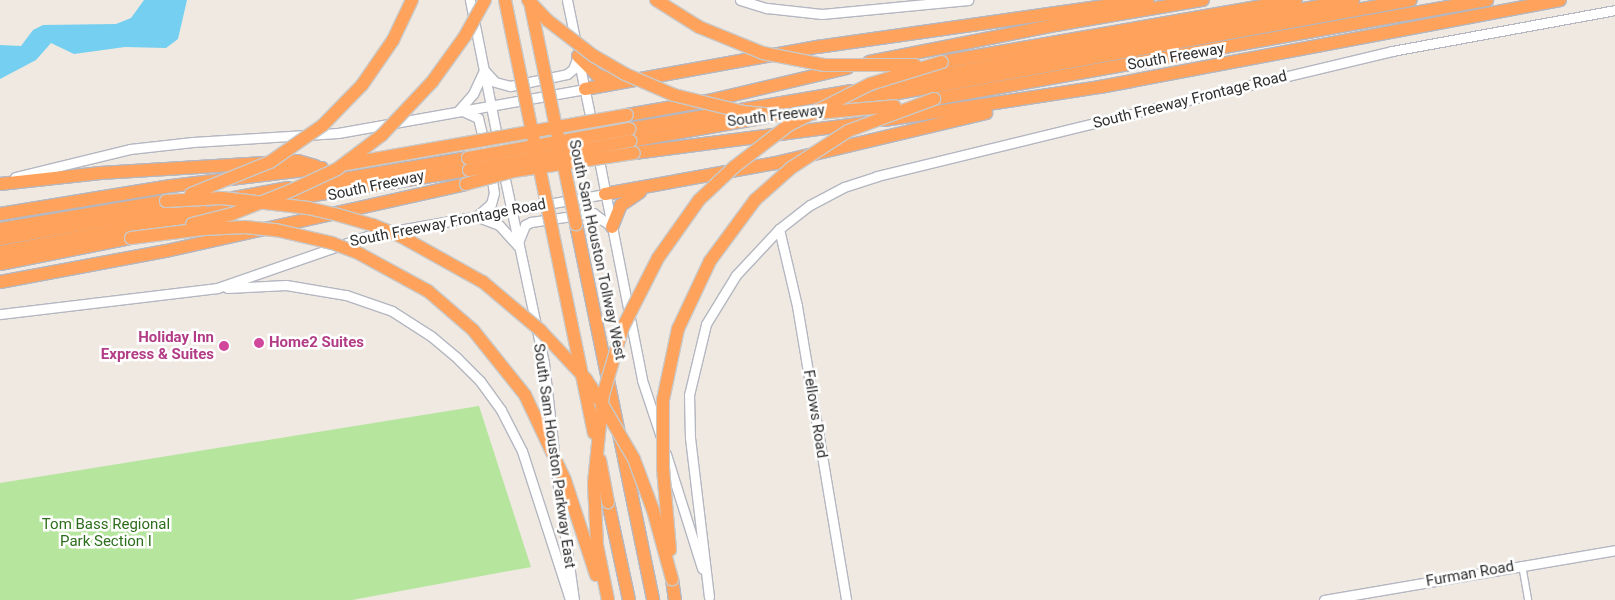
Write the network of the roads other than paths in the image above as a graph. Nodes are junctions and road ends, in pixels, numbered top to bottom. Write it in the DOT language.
graph roads {
  1 [pos="412,0"];
  2 [pos="470,0"];
  3 [pos="485,0"];
  4 [pos="505,0"];
  5 [pos="529,0"];
  6 [pos="540,0"];
  7 [pos="567,0"];
  8 [pos="656,0"];
  9 [pos="743,0"];
  10 [pos="968,0"];
  11 [pos="1148,0"];
  12 [pos="1174,0"];
  13 [pos="1296,0"];
  14 [pos="1353,0"];
  15 [pos="1411,0"];
  16 [pos="1454,0"];
  17 [pos="1487,0"];
  18 [pos="1560,0"];
  19 [pos="1198,1"];
  20 [pos="1615,10"];
  21 [pos="1339,24"];
  22 [pos="578,56"];
  23 [pos="942,62"];
  24 [pos="484,70"];
  25 [pos="619,82"];
  26 [pos="1100,87"];
  27 [pos="585,89"];
  28 [pos="934,98"];
  29 [pos="491,106"];
  30 [pos="459,110"];
  31 [pos="631,141"];
  32 [pos="468,164"];
  33 [pos="322,168"];
  34 [pos="0,183"];
  35 [pos="650,186"];
  36 [pos="605,194"];
  37 [pos="166,201"];
  38 [pos="511,210"];
  39 [pos="0,214"];
  40 [pos="476,216"];
  41 [pos="576,224"];
  42 [pos="612,227"];
  43 [pos="778,228"];
  44 [pos="0,229"];
  45 [pos="131,238"];
  46 [pos="0,239"];
  47 [pos="517,245"];
  48 [pos="0,252"];
  49 [pos="0,264"];
  50 [pos="46,274"];
  51 [pos="0,282"];
  52 [pos="217,288"];
  53 [pos="0,289"];
  54 [pos="0,314"];
  55 [pos="608,502"];
  56 [pos="634,507"];
  57 [pos="1615,550"];
  58 [pos="1522,565"];
  59 [pos="672,579"];
  60 [pos="709,599"];
  61 [pos="570,600"];
  62 [pos="574,600"];
  63 [pos="606,600"];
  64 [pos="623,600"];
  65 [pos="629,600"];
  66 [pos="653,600"];
  67 [pos="660,600"];
  68 [pos="675,600"];
  69 [pos="846,600"];
  70 [pos="1324,600"];
  71 [pos="1528,600"];
  1 -- 37 [label="highway, bridge"];
  2 -- 24 [label="main road, South Sam Houston Parkway East"];
  3 -- 45 [label="highway, bridge"];
  4 -- 55 [label="highway, bridge"];
  5 -- 28 [label="highway, bridge"];
  5 -- 41 [label="highway, South Sam Houston Tollway West, bridge"];
  6 -- 41 [label="highway, bridge"];
  7 -- 22 [label="main road"];
  8 -- 23 [label="highway, bridge"];
  9 -- 10 [label="main road"];
  11 -- 25 [label="highway"];
  12 -- 19 [label="highway"];
  13 -- 23 [label="highway"];
  14 -- 31 [label="highway"];
  15 -- 31 [label="highway"];
  16 -- 21 [label="highway"];
  17 -- 21 [label="highway"];
  18 -- 26 [label="highway, South Freeway"];
  19 -- 33 [label="highway, South Freeway, bridge"];
  20 -- 43 [label="main road, South Freeway Frontage Road"];
  21 -- 28 [label="highway"];
  22 -- 24 [label="main road"];
  22 -- 25 [label="highway"];
  22 -- 27 [label="main road"];
  23 -- 63 [label="highway, bridge"];
  24 -- 29 [label="main road, South Sam Houston Parkway East"];
  24 -- 30 [label="main road"];
  25 -- 27 [label="highway"];
  26 -- 31 [label="highway, South Freeway"];
  26 -- 35 [label="highway"];
  27 -- 29 [label="main road"];
  27 -- 36 [label="main road"];
  28 -- 59 [label="highway, bridge"];
  29 -- 30 [label="main road"];
  29 -- 38 [label="main road, South Sam Houston Parkway East"];
  30 -- 34 [label="main road"];
  30 -- 40 [label="main road"];
  31 -- 32 [label="highway, bridge"];
  31 -- 50 [label="highway, South Freeway, bridge"];
  32 -- 46 [label="highway"];
  32 -- 48 [label="highway"];
  33 -- 34 [label="highway"];
  33 -- 39 [label="highway, South Freeway"];
  35 -- 36 [label="highway"];
  35 -- 42 [label="highway"];
  36 -- 38 [label="main road, South Freeway Frontage Road"];
  36 -- 42 [label="main road"];
  37 -- 44 [label="highway"];
  37 -- 59 [label="highway, bridge"];
  38 -- 40 [label="main road, South Freeway Frontage Road"];
  38 -- 47 [label="main road, South Sam Houston Parkway East"];
  40 -- 47 [label="main road"];
  40 -- 52 [label="main road, South Freeway Frontage Road"];
  41 -- 56 [label="highway, South Sam Houston Tollway West, bridge"];
  42 -- 47 [label="main road"];
  42 -- 60 [label="main road"];
  43 -- 60 [label="main road, South Freeway Frontage Road"];
  43 -- 69 [label="main road, Fellows Road"];
  45 -- 49 [label="highway"];
  45 -- 63 [label="highway, bridge"];
  47 -- 62 [label="main road, South Sam Houston Parkway East"];
  50 -- 51 [label="highway, South Freeway"];
  50 -- 53 [label="highway"];
  52 -- 54 [label="main road, South Freeway Frontage Road"];
  52 -- 61 [label="main road"];
  55 -- 64 [label="highway"];
  55 -- 65 [label="highway"];
  56 -- 66 [label="highway"];
  56 -- 67 [label="highway"];
  57 -- 58 [label="main road, Furman Road"];
  58 -- 70 [label="main road, Furman Road"];
  58 -- 71 [label="street"];
  59 -- 68 [label="highway"];
}
